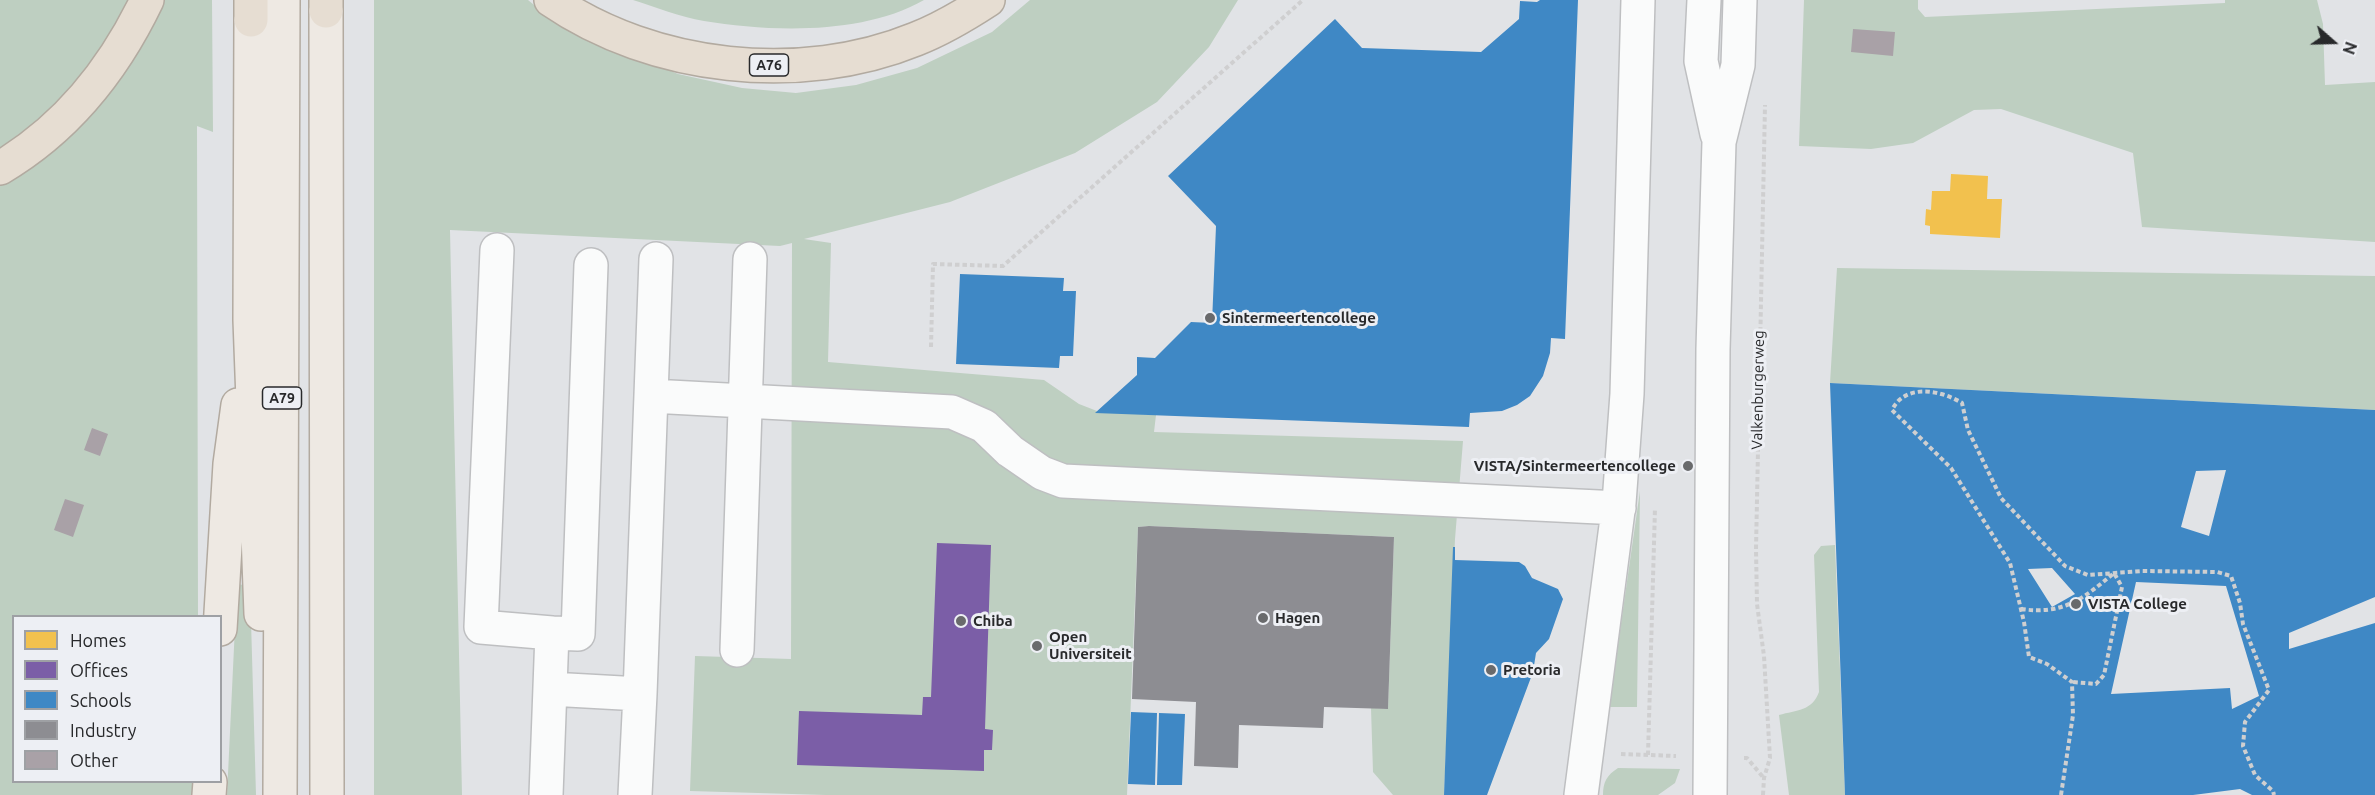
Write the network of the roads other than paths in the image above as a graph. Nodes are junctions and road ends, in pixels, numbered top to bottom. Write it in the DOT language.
graph roads {
  1 [pos="147,0"];
  2 [pos="283,0"];
  3 [pos="550,0"];
  4 [pos="988,0"];
  5 [pos="1638,0"];
  6 [pos="1704,0"];
  7 [pos="1740,0"];
  8 [pos="326,6"];
  9 [pos="251,10"];
  10 [pos="1719,142"];
  11 [pos="0,168"];
  12 [pos="497,250"];
  13 [pos="657,259"];
  14 [pos="750,260"];
  15 [pos="591,265"];
  16 [pos="250,320"];
  17 [pos="651,396"];
  18 [pos="744,400"];
  19 [pos="1619,507"];
  20 [pos="221,615"];
  21 [pos="552,633"];
  22 [pos="738,650"];
  23 [pos="550,689"];
  24 [pos="640,694"];
  25 [pos="279,795"];
  26 [pos="327,795"];
  27 [pos="546,795"];
  28 [pos="635,795"];
  29 [pos="1581,795"];
  30 [pos="1710,795"];
  1 -- 11 [label="highway"];
  2 -- 25 [label="main road, A79"];
  3 -- 4 [label="highway, A76"];
  5 -- 19 [label="street"];
  6 -- 10 [label="street"];
  7 -- 10 [label="street"];
  8 -- 26 [label="main road"];
  9 -- 16 [label="main road, A79"];
  10 -- 30 [label="street"];
  12 -- 21 [label="street"];
  13 -- 17 [label="street"];
  14 -- 18 [label="street"];
  15 -- 21 [label="street"];
  16 -- 20 [label="main road, A79"];
  16 -- 25 [label="main road, A79"];
  17 -- 18 [label="street"];
  17 -- 24 [label="street"];
  18 -- 19 [label="street"];
  18 -- 22 [label="street"];
  19 -- 29 [label="street"];
  21 -- 23 [label="street"];
  23 -- 24 [label="street"];
  23 -- 27 [label="street"];
  24 -- 28 [label="street"];
}
